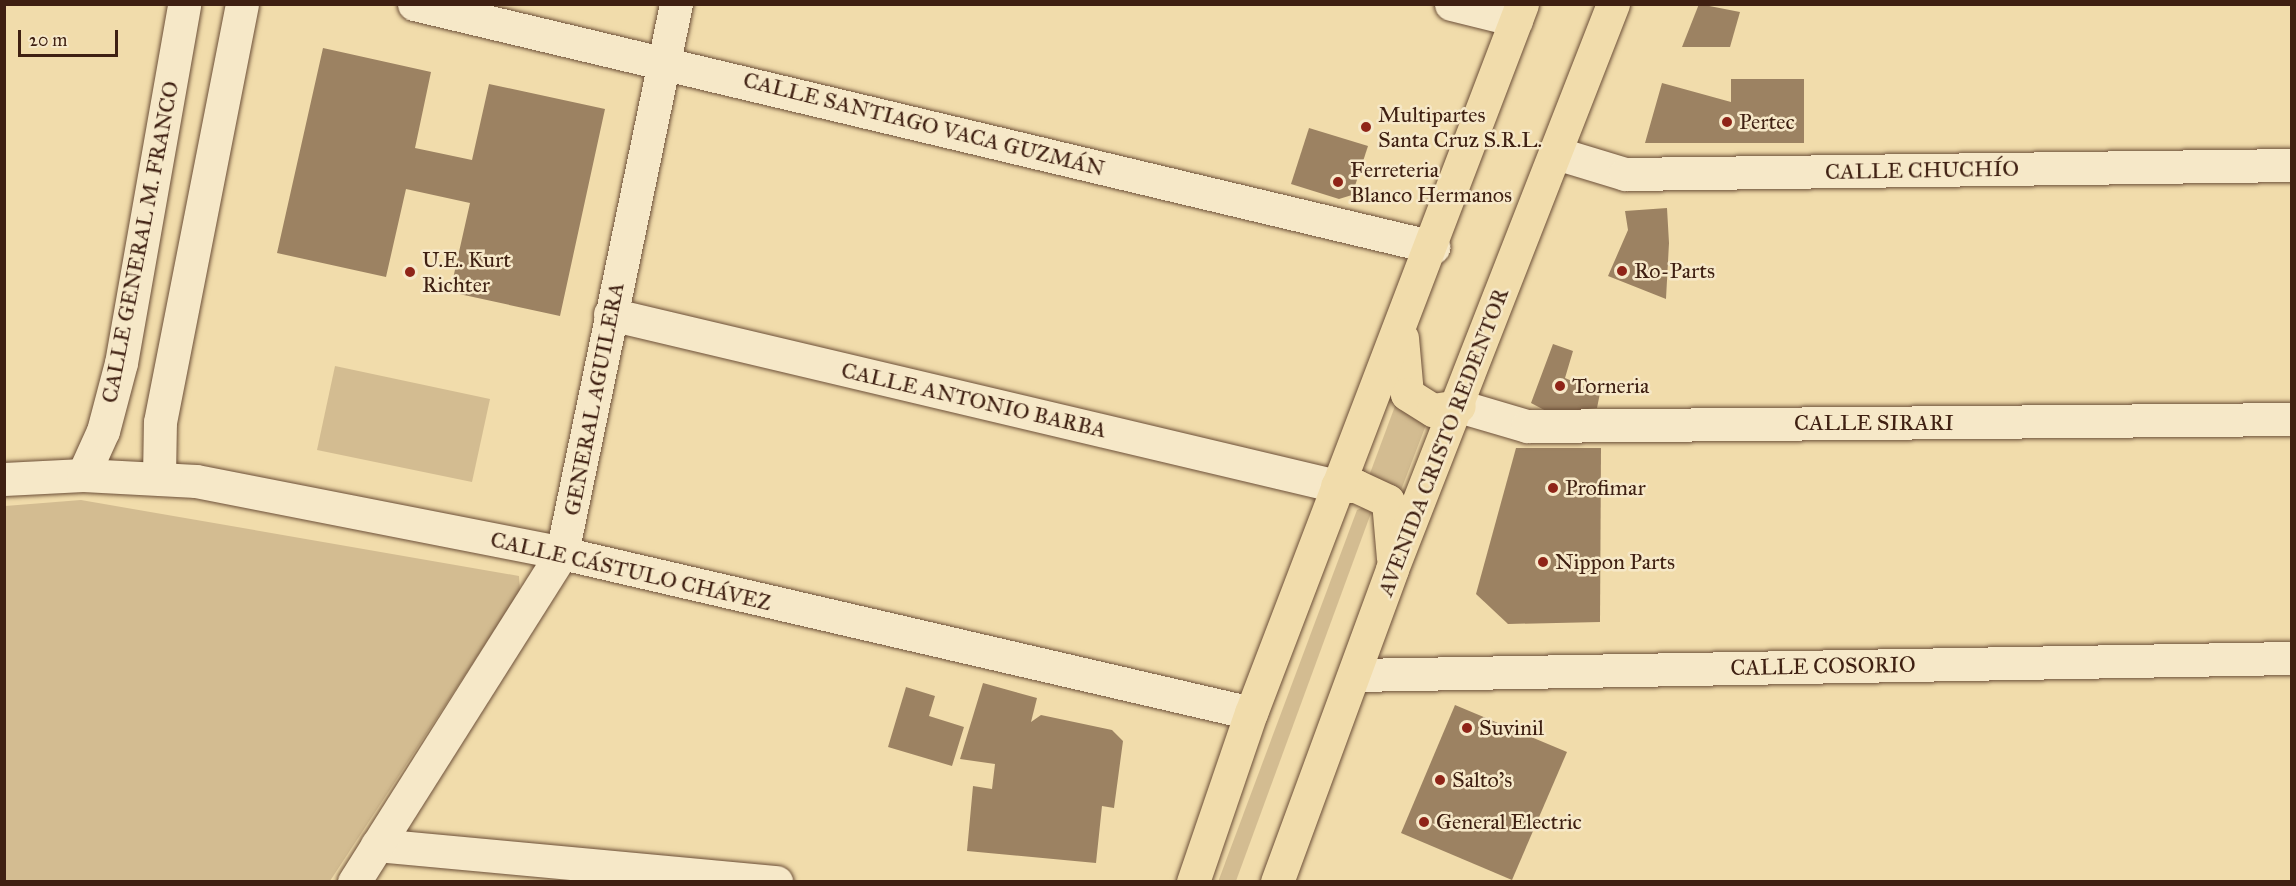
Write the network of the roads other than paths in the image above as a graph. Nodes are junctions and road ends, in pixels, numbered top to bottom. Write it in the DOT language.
graph roads {
  1 [pos="184,4"];
  2 [pos="242,4"];
  3 [pos="414,4"];
  4 [pos="676,4"];
  5 [pos="1451,4"];
  6 [pos="1613,4"];
  7 [pos="1519,12"];
  8 [pos="665,61"];
  9 [pos="1556,153"];
  10 [pos="2292,165"];
  11 [pos="1433,247"];
  12 [pos="1410,301"];
  13 [pos="610,314"];
  14 [pos="1459,406"];
  15 [pos="2292,419"];
  16 [pos="83,475"];
  17 [pos="159,477"];
  18 [pos="4,480"];
  19 [pos="1337,486"];
  20 [pos="562,554"];
  21 [pos="1392,569"];
  22 [pos="2292,658"];
  23 [pos="1355,675"];
  24 [pos="1251,713"];
  25 [pos="377,845"];
  26 [pos="354,882"];
  27 [pos="776,882"];
  28 [pos="1193,882"];
  29 [pos="1277,882"];
  1 -- 16 [label="street, CALLE GENERAL M. FRANCO"];
  2 -- 17 [label="street"];
  3 -- 8 [label="street, CALLE SANTIAGO VACA GUZMÁN"];
  4 -- 8 [label="street, GENERAL AGUILERA"];
  5 -- 7 [label="street"];
  6 -- 9 [label="main road, AVENIDA CRISTO REDENTOR"];
  7 -- 11 [label="main road"];
  8 -- 11 [label="street, CALLE SANTIAGO VACA GUZMÁN"];
  8 -- 13 [label="street, GENERAL AGUILERA"];
  9 -- 10 [label="street, CALLE CHUCHÍO"];
  9 -- 14 [label="main road, AVENIDA CRISTO REDENTOR"];
  11 -- 12 [label="main road"];
  12 -- 14 [label="main road"];
  12 -- 19 [label="main road"];
  13 -- 19 [label="street, CALLE ANTONIO BARBA"];
  13 -- 20 [label="street, GENERAL AGUILERA"];
  14 -- 15 [label="street, CALLE SIRARI"];
  14 -- 21 [label="main road, AVENIDA CRISTO REDENTOR"];
  16 -- 17 [label="street, CALLE CÁSTULO CHÁVEZ"];
  16 -- 18 [label="street, CALLE CÁSTULO CHÁVEZ"];
  17 -- 20 [label="street, CALLE CÁSTULO CHÁVEZ"];
  19 -- 21 [label="main road"];
  19 -- 24 [label="main road"];
  20 -- 24 [label="street, CALLE CÁSTULO CHÁVEZ"];
  20 -- 25 [label="street, GENERAL AGUILERA"];
  21 -- 23 [label="main road, AVENIDA CRISTO REDENTOR"];
  22 -- 23 [label="street, CALLE COSORIO"];
  23 -- 29 [label="main road, AVENIDA CRISTO REDENTOR"];
  24 -- 28 [label="main road"];
  25 -- 26 [label="street, GENERAL AGUILERA"];
  25 -- 27 [label="street"];
}
